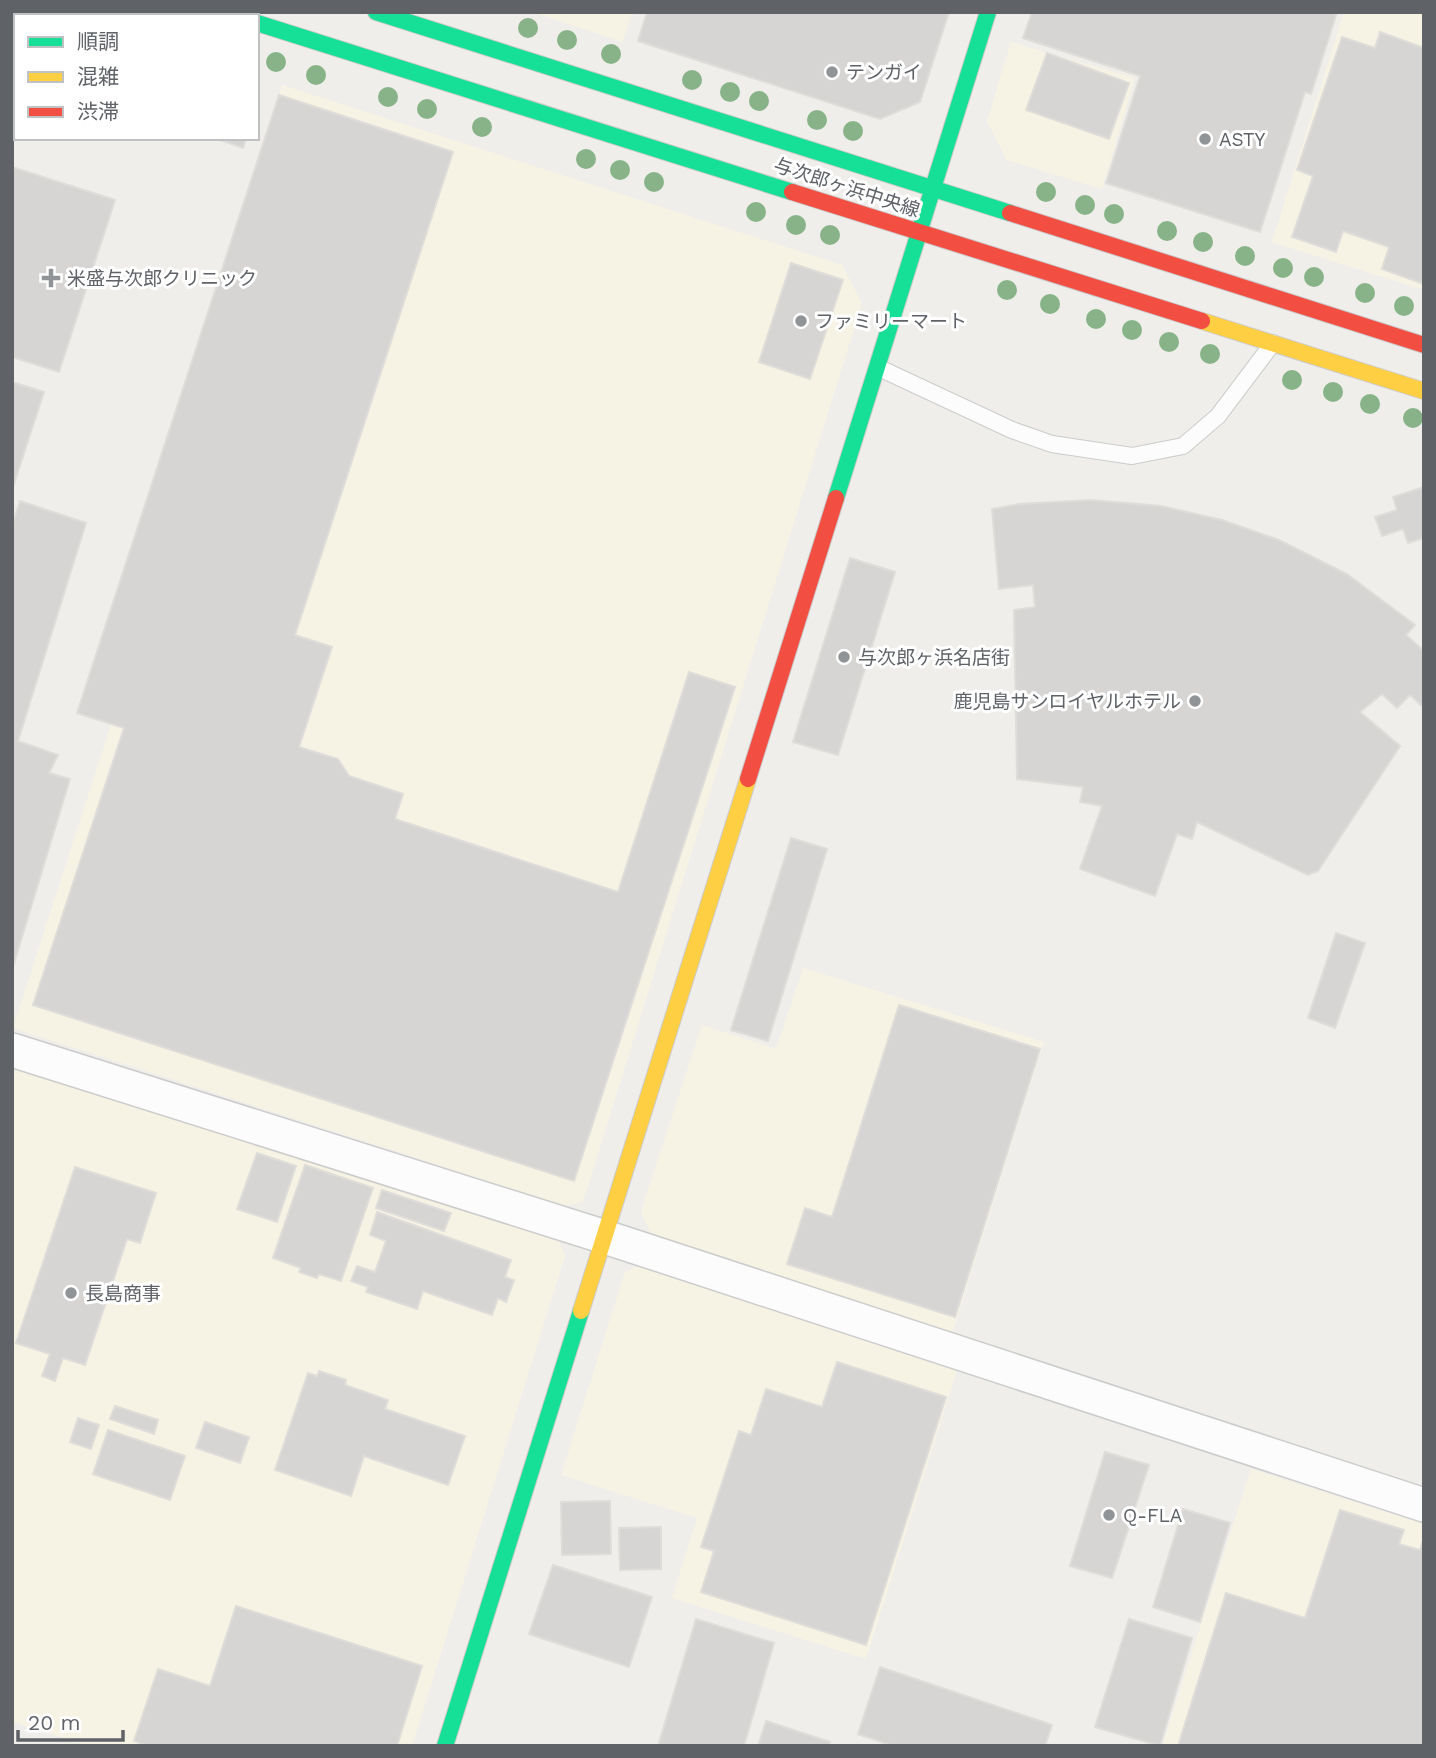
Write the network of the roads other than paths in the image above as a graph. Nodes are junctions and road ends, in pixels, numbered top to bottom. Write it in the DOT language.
graph roads {
  1 [pos="376,12"];
  2 [pos="988,12"];
  3 [pos="259,24"];
  4 [pos="932,190"];
  5 [pos="919,232"];
  6 [pos="1274,338"];
  7 [pos="1424,345"];
  8 [pos="877,367"];
  9 [pos="1424,391"];
  10 [pos="12,1050"];
  11 [pos="605,1237"];
  12 [pos="1424,1505"];
  13 [pos="445,1746"];
  1 -- 4 [label="street, 与次郎ヶ浜中央線"];
  2 -- 4 [label="street"];
  3 -- 5 [label="street, 与次郎ヶ浜中央線"];
  4 -- 5 [label="street"];
  4 -- 7 [label="street, 与次郎ヶ浜中央線"];
  5 -- 6 [label="street, 与次郎ヶ浜中央線"];
  5 -- 8 [label="street"];
  6 -- 8 [label="lane"];
  6 -- 9 [label="street, 与次郎ヶ浜中央線"];
  8 -- 11 [label="street"];
  10 -- 11 [label="street"];
  11 -- 12 [label="street"];
  11 -- 13 [label="street"];
}
